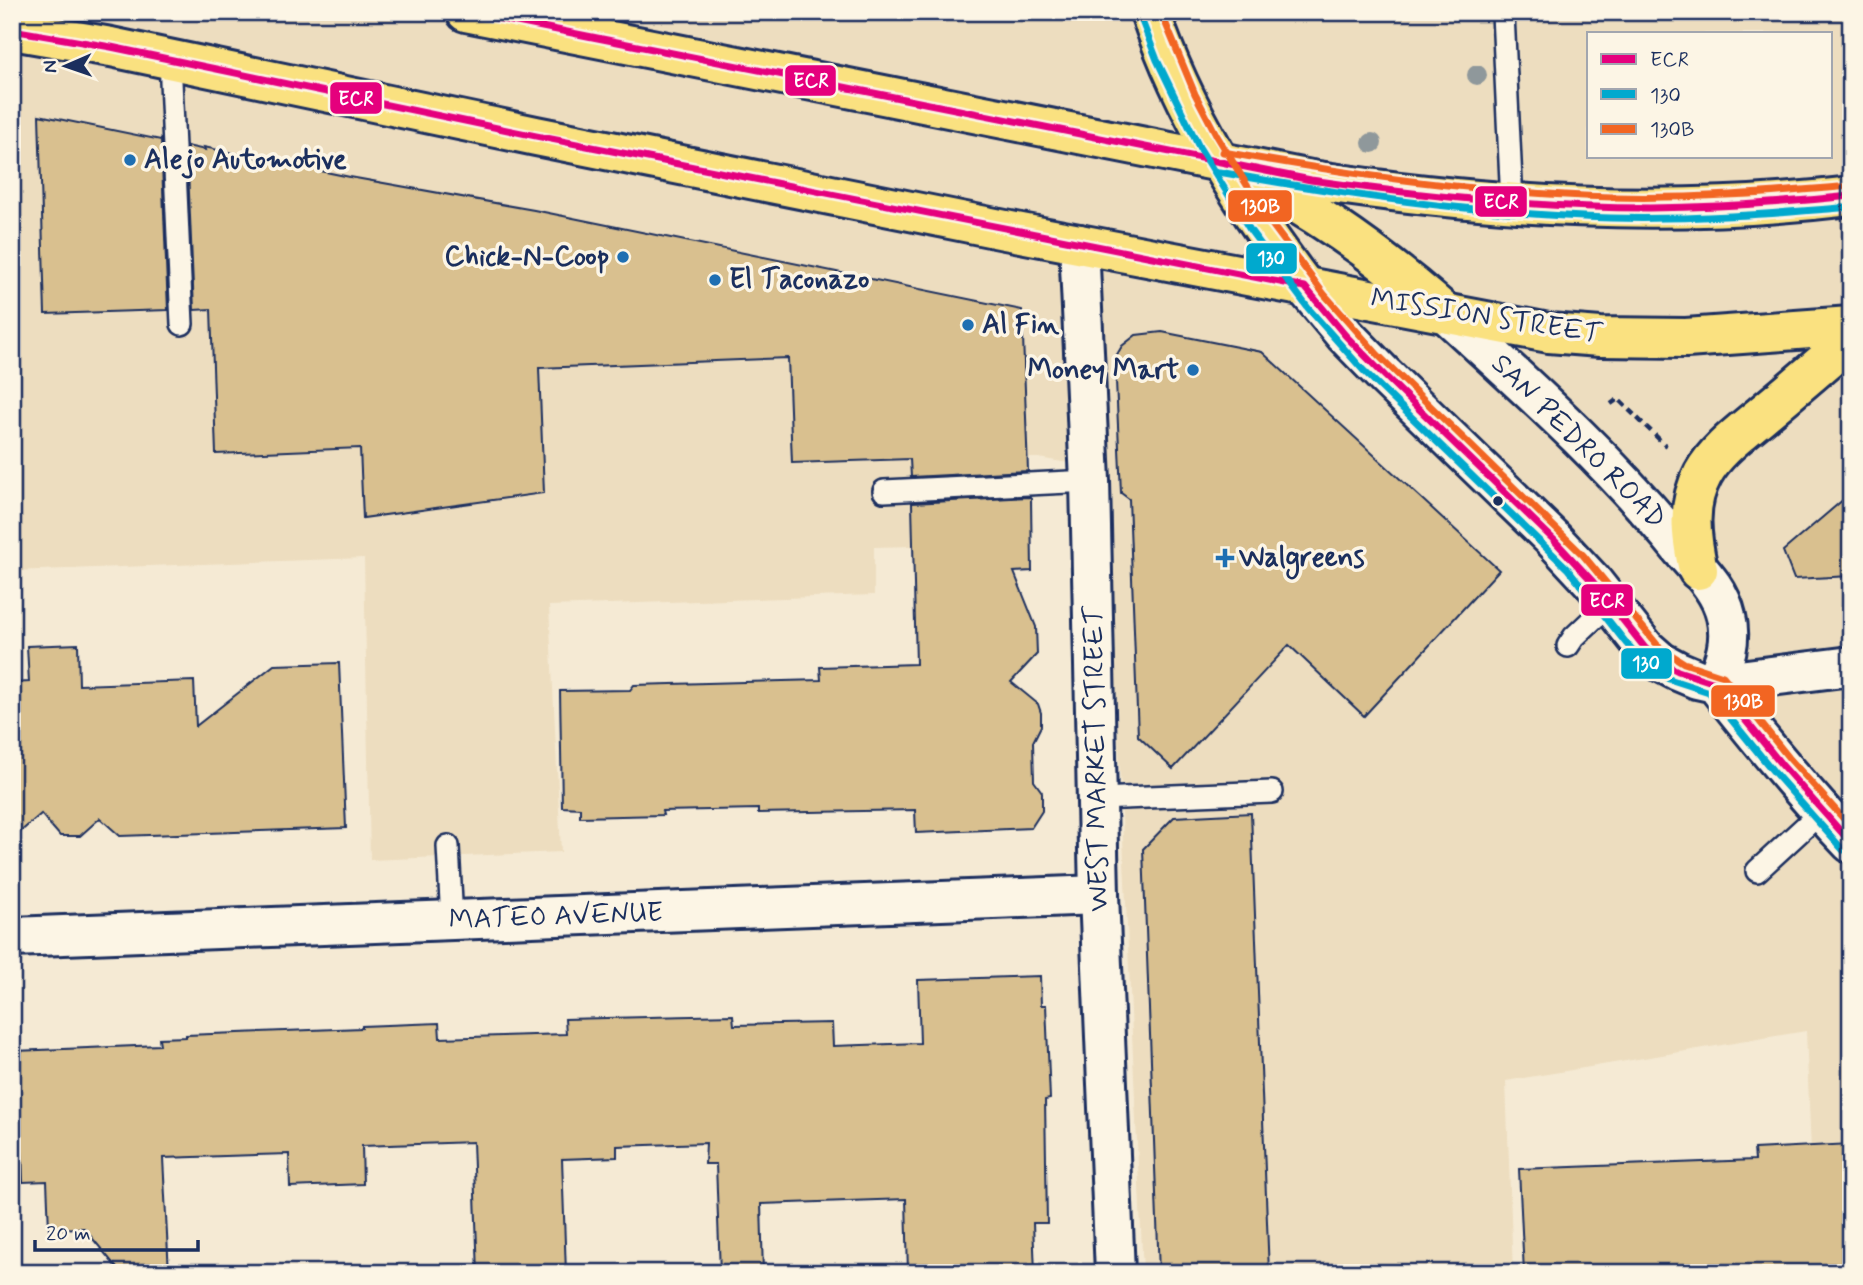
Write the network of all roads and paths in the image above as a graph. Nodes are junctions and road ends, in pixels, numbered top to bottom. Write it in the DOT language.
graph roads {
  1 [pos="466,12"];
  2 [pos="1150,12"];
  3 [pos="1503,14"];
  4 [pos="12,30"];
  5 [pos="170,59"];
  6 [pos="1221,162"];
  7 [pos="1851,196"];
  8 [pos="1512,203"];
  9 [pos="1079,244"];
  10 [pos="1305,287"];
  11 [pos="1448,315"];
  12 [pos="182,324"];
  13 [pos="1851,326"];
  14 [pos="1851,339"];
  15 [pos="1618,399"];
  16 [pos="1661,440"];
  17 [pos="1090,481"];
  18 [pos="884,491"];
  19 [pos="1698,570"];
  20 [pos="1610,603"];
  21 [pos="1568,646"];
  22 [pos="1851,666"];
  23 [pos="1715,683"];
  24 [pos="1272,792"];
  25 [pos="1098,800"];
  26 [pos="1821,812"];
  27 [pos="1851,843"];
  28 [pos="448,846"];
  29 [pos="1756,871"];
  30 [pos="1099,895"];
  31 [pos="452,921"];
  32 [pos="12,937"];
  33 [pos="1115,1273"];
  1 -- 6 [label="main road"];
  2 -- 6 [label="main road"];
  3 -- 8 [label="lane"];
  4 -- 5 [label="main road, MISSION STREET"];
  5 -- 9 [label="main road, MISSION STREET"];
  5 -- 12 [label="lane"];
  6 -- 8 [label="main road"];
  6 -- 10 [label="main road"];
  6 -- 11 [label="main road, SAN PEDRO ROAD"];
  7 -- 8 [label="main road"];
  9 -- 10 [label="main road, MISSION STREET"];
  9 -- 17 [label="street, WEST MARKET STREET"];
  10 -- 11 [label="main road, MISSION STREET"];
  10 -- 20 [label="street"];
  11 -- 13 [label="main road, MISSION STREET"];
  11 -- 19 [label="street, SAN PEDRO ROAD"];
  14 -- 19 [label="main road"];
  15 -- 16 [label="path"];
  17 -- 18 [label="lane"];
  17 -- 25 [label="street, WEST MARKET STREET"];
  19 -- 23 [label="street, SAN PEDRO ROAD"];
  20 -- 21 [label="lane"];
  20 -- 23 [label="street"];
  22 -- 23 [label="street"];
  23 -- 26 [label="street"];
  24 -- 25 [label="lane"];
  25 -- 30 [label="street, WEST MARKET STREET"];
  26 -- 27 [label="street"];
  26 -- 29 [label="lane"];
  28 -- 31 [label="lane"];
  30 -- 31 [label="street, MATEO AVENUE"];
  30 -- 33 [label="street, WEST MARKET STREET"];
  31 -- 32 [label="street, MATEO AVENUE"];
}
